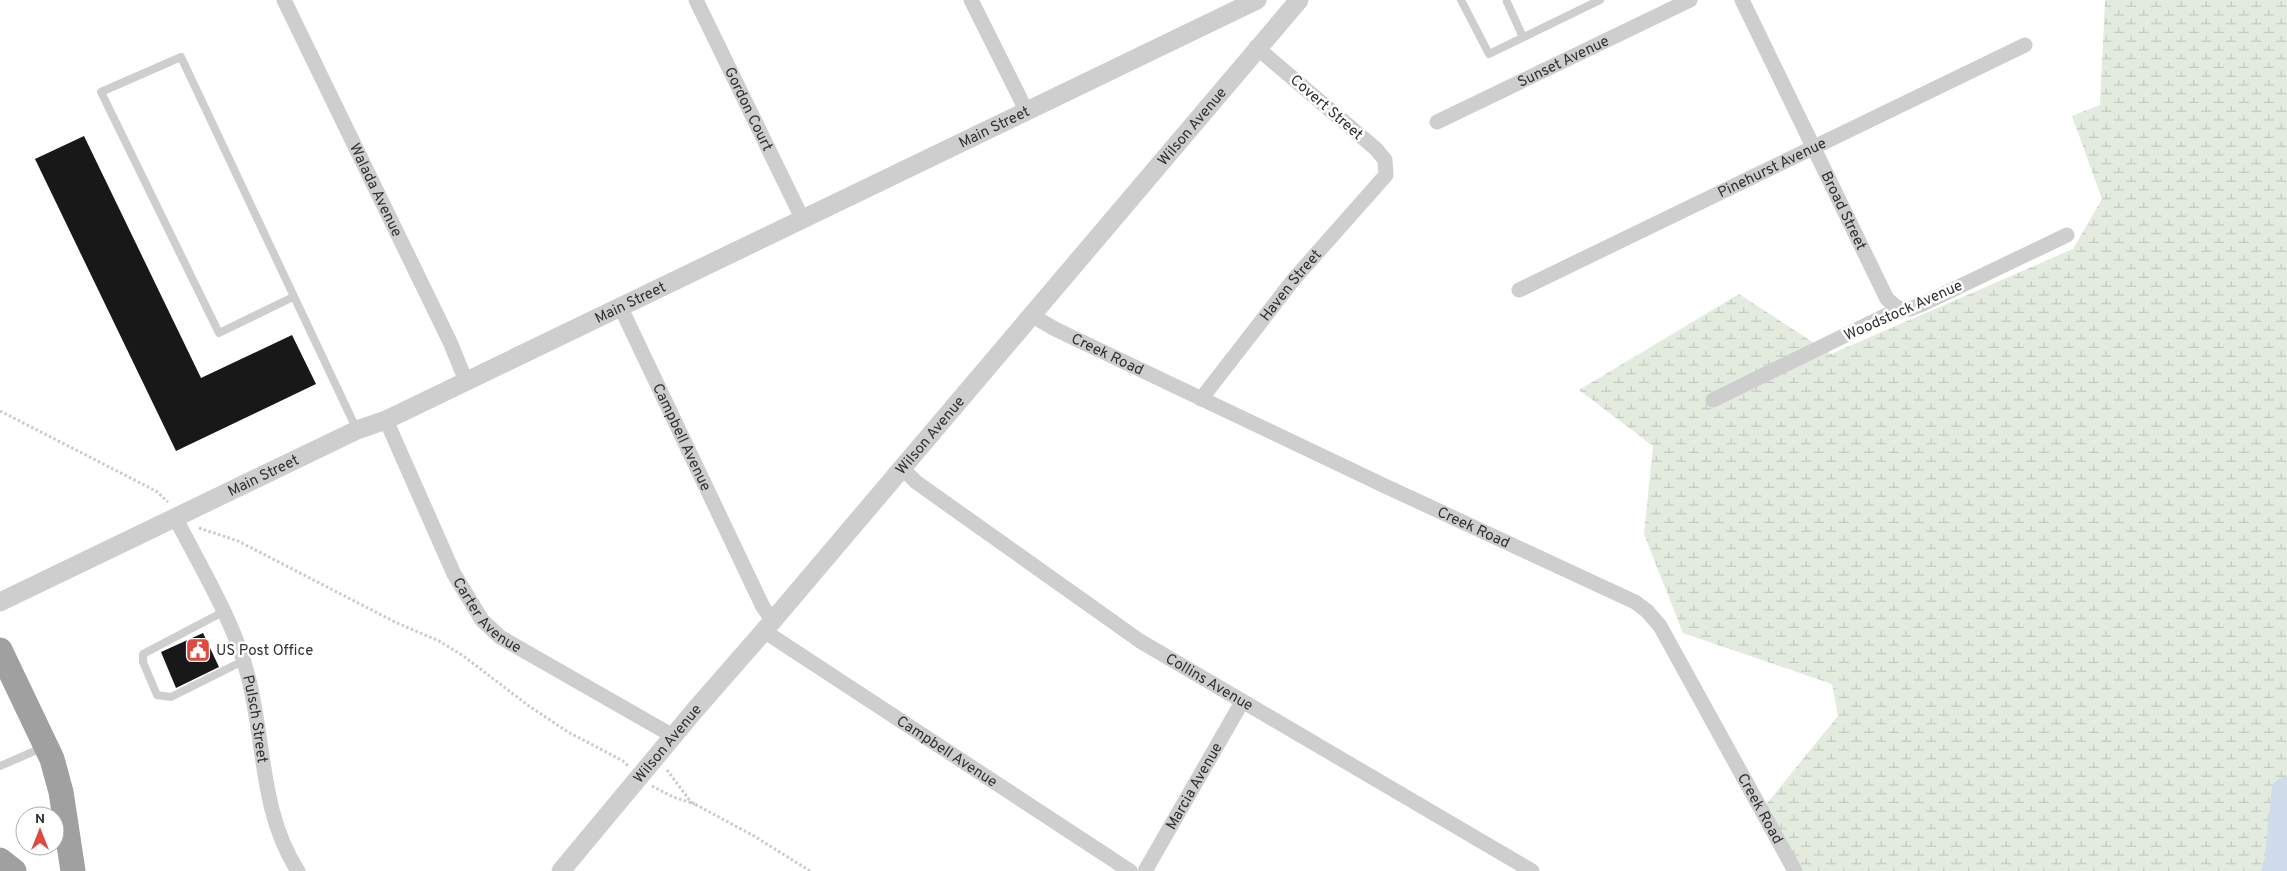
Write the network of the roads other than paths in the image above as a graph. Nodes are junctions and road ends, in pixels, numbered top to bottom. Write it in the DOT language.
graph roads {
  1 [pos="284,0"];
  2 [pos="696,0"];
  3 [pos="971,0"];
  4 [pos="1257,0"];
  5 [pos="1299,0"];
  6 [pos="1461,0"];
  7 [pos="1600,0"];
  8 [pos="1690,0"];
  9 [pos="1742,0"];
  10 [pos="1508,1"];
  11 [pos="1523,37"];
  12 [pos="2025,45"];
  13 [pos="1256,47"];
  14 [pos="1026,110"];
  15 [pos="1437,122"];
  16 [pos="1814,148"];
  17 [pos="1386,175"];
  18 [pos="802,218"];
  19 [pos="2067,235"];
  20 [pos="1519,290"];
  21 [pos="293,297"];
  22 [pos="620,306"];
  23 [pos="1899,309"];
  24 [pos="1031,315"];
  25 [pos="466,381"];
  26 [pos="1201,398"];
  27 [pos="1713,400"];
  28 [pos="386,420"];
  29 [pos="357,430"];
  30 [pos="902,468"];
  31 [pos="171,509"];
  32 [pos="0,602"];
  33 [pos="223,612"];
  34 [pos="768,626"];
  35 [pos="0,650"];
  36 [pos="243,661"];
  37 [pos="1242,702"];
  38 [pos="673,736"];
  39 [pos="46,747"];
  40 [pos="0,766"];
  41 [pos="0,860"];
  42 [pos="14,871"];
  43 [pos="73,871"];
  44 [pos="298,871"];
  45 [pos="561,871"];
  46 [pos="1130,871"];
  47 [pos="1145,871"];
  48 [pos="1532,871"];
  49 [pos="1795,871"];
  1 -- 25 [label="street, Walada Avenue"];
  2 -- 18 [label="street, Gordon Court"];
  3 -- 14 [label="street"];
  4 -- 14 [label="street, Main Street"];
  5 -- 13 [label="street, Wilson Avenue"];
  6 -- 11 [label="lane"];
  7 -- 11 [label="lane"];
  8 -- 15 [label="street, Sunset Avenue"];
  9 -- 16 [label="street, Broad Street"];
  10 -- 11 [label="lane"];
  12 -- 16 [label="street, Pinehurst Avenue"];
  13 -- 17 [label="street, Covert Street"];
  13 -- 24 [label="street, Wilson Avenue"];
  14 -- 18 [label="street, Main Street"];
  16 -- 20 [label="street, Pinehurst Avenue"];
  16 -- 23 [label="street, Broad Street"];
  17 -- 26 [label="street, Haven Street"];
  18 -- 22 [label="street, Main Street"];
  19 -- 23 [label="street, Woodstock Avenue"];
  21 -- 21 [label="lane"];
  21 -- 29 [label="lane"];
  22 -- 25 [label="street, Main Street"];
  22 -- 34 [label="street, Campbell Avenue"];
  23 -- 27 [label="street, Woodstock Avenue"];
  24 -- 26 [label="street, Creek Road"];
  24 -- 30 [label="street, Wilson Avenue"];
  25 -- 28 [label="street, Main Street"];
  26 -- 49 [label="street, Creek Road"];
  28 -- 29 [label="street, Main Street"];
  28 -- 38 [label="street, Carter Avenue"];
  29 -- 31 [label="street, Main Street"];
  30 -- 34 [label="street, Wilson Avenue"];
  30 -- 37 [label="street, Collins Avenue"];
  31 -- 32 [label="street, Main Street"];
  31 -- 33 [label="street, Pulsch Street"];
  33 -- 36 [label="street, Pulsch Street"];
  33 -- 36 [label="lane"];
  34 -- 38 [label="street, Wilson Avenue"];
  34 -- 46 [label="street, Campbell Avenue"];
  35 -- 39 [label="highway"];
  36 -- 44 [label="street, Pulsch Street"];
  37 -- 47 [label="street, Marcia Avenue"];
  37 -- 48 [label="street, Collins Avenue"];
  38 -- 45 [label="street, Wilson Avenue"];
  39 -- 40 [label="lane"];
  39 -- 43 [label="highway"];
  41 -- 42 [label="highway"];
}
